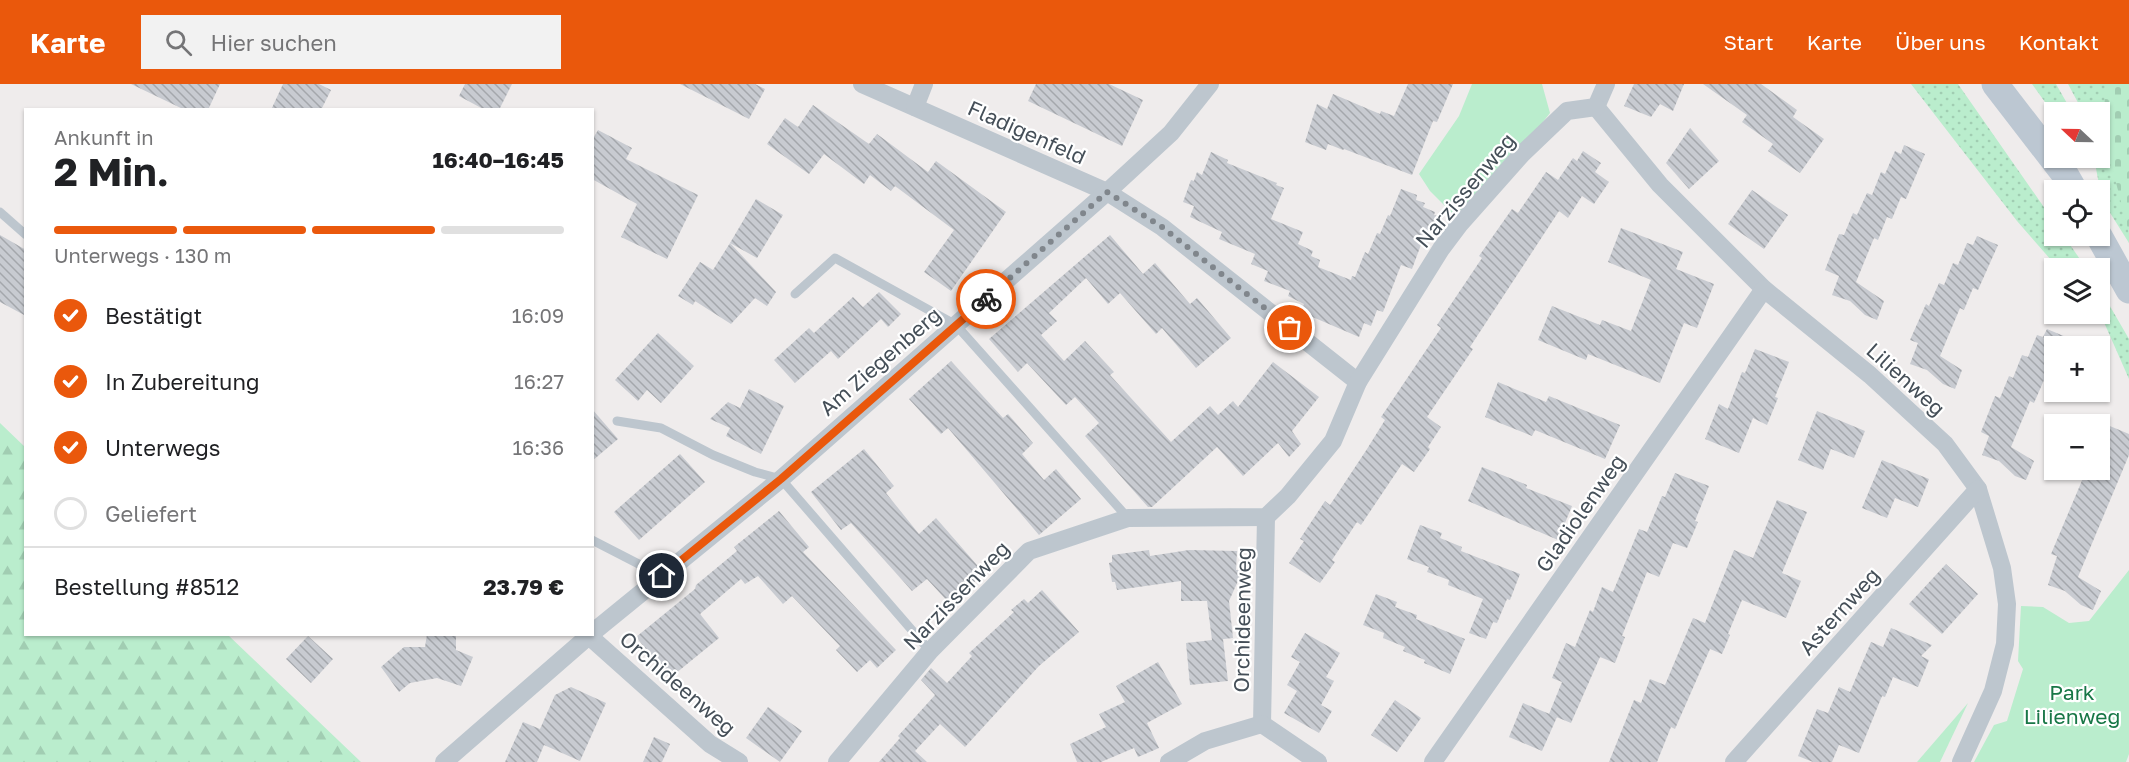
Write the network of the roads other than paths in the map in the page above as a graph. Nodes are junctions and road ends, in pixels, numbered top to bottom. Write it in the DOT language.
graph roads {
  1 [pos="862,84"];
  2 [pos="924,84"];
  3 [pos="1210,84"];
  4 [pos="1606,84"];
  5 [pos="1995,84"];
  6 [pos="915,107"];
  7 [pos="1596,107"];
  8 [pos="2068,180"];
  9 [pos="1107,192"];
  10 [pos="0,212"];
  11 [pos="24,233"];
  12 [pos="2105,246"];
  13 [pos="1764,289"];
  14 [pos="2129,290"];
  15 [pos="795,294"];
  16 [pos="956,325"];
  17 [pos="1358,382"];
  18 [pos="617,421"];
  19 [pos="781,479"];
  20 [pos="1978,489"];
  21 [pos="1128,518"];
  22 [pos="1266,518"];
  23 [pos="594,541"];
  24 [pos="662,576"];
  25 [pos="594,633"];
  26 [pos="590,636"];
  27 [pos="592,636"];
  28 [pos="930,651"];
  29 [pos="1262,724"];
  30 [pos="444,762"];
  31 [pos="739,762"];
  32 [pos="837,762"];
  33 [pos="1169,762"];
  34 [pos="1318,762"];
  35 [pos="1433,762"];
  36 [pos="1734,762"];
  37 [pos="1961,762"];
  1 -- 6 [label="street, Fladigenfeld"];
  2 -- 6 [label="street"];
  3 -- 9 [label="street, Am Ziegenberg"];
  4 -- 7 [label="street"];
  5 -- 8 [label="main road"];
  6 -- 9 [label="street, Fladigenfeld"];
  7 -- 13 [label="street, Lilienweg"];
  7 -- 17 [label="street, Narzissenweg"];
  9 -- 16 [label="street, Am Ziegenberg"];
  9 -- 17 [label="street"];
  10 -- 11 [label="lane"];
  12 -- 14 [label="main road"];
  13 -- 20 [label="street, Lilienweg"];
  13 -- 35 [label="street, Gladiolenweg"];
  15 -- 16 [label="lane"];
  16 -- 19 [label="street, Am Ziegenberg"];
  16 -- 21 [label="lane"];
  17 -- 22 [label="street, Narzissenweg"];
  18 -- 19 [label="lane"];
  19 -- 24 [label="street, Am Ziegenberg"];
  19 -- 28 [label="lane"];
  20 -- 36 [label="street, Asternweg"];
  20 -- 37 [label="street, Lilienweg"];
  21 -- 22 [label="street, Narzissenweg"];
  21 -- 28 [label="street, Narzissenweg"];
  22 -- 29 [label="street, Orchideenweg"];
  23 -- 24 [label="lane"];
  24 -- 25 [label="street, Am Ziegenberg"];
  26 -- 30 [label="street, Am Ziegenberg"];
  27 -- 31 [label="street, Orchideenweg"];
  28 -- 32 [label="street, Narzissenweg"];
  29 -- 33 [label="street"];
  29 -- 34 [label="street"];
}
